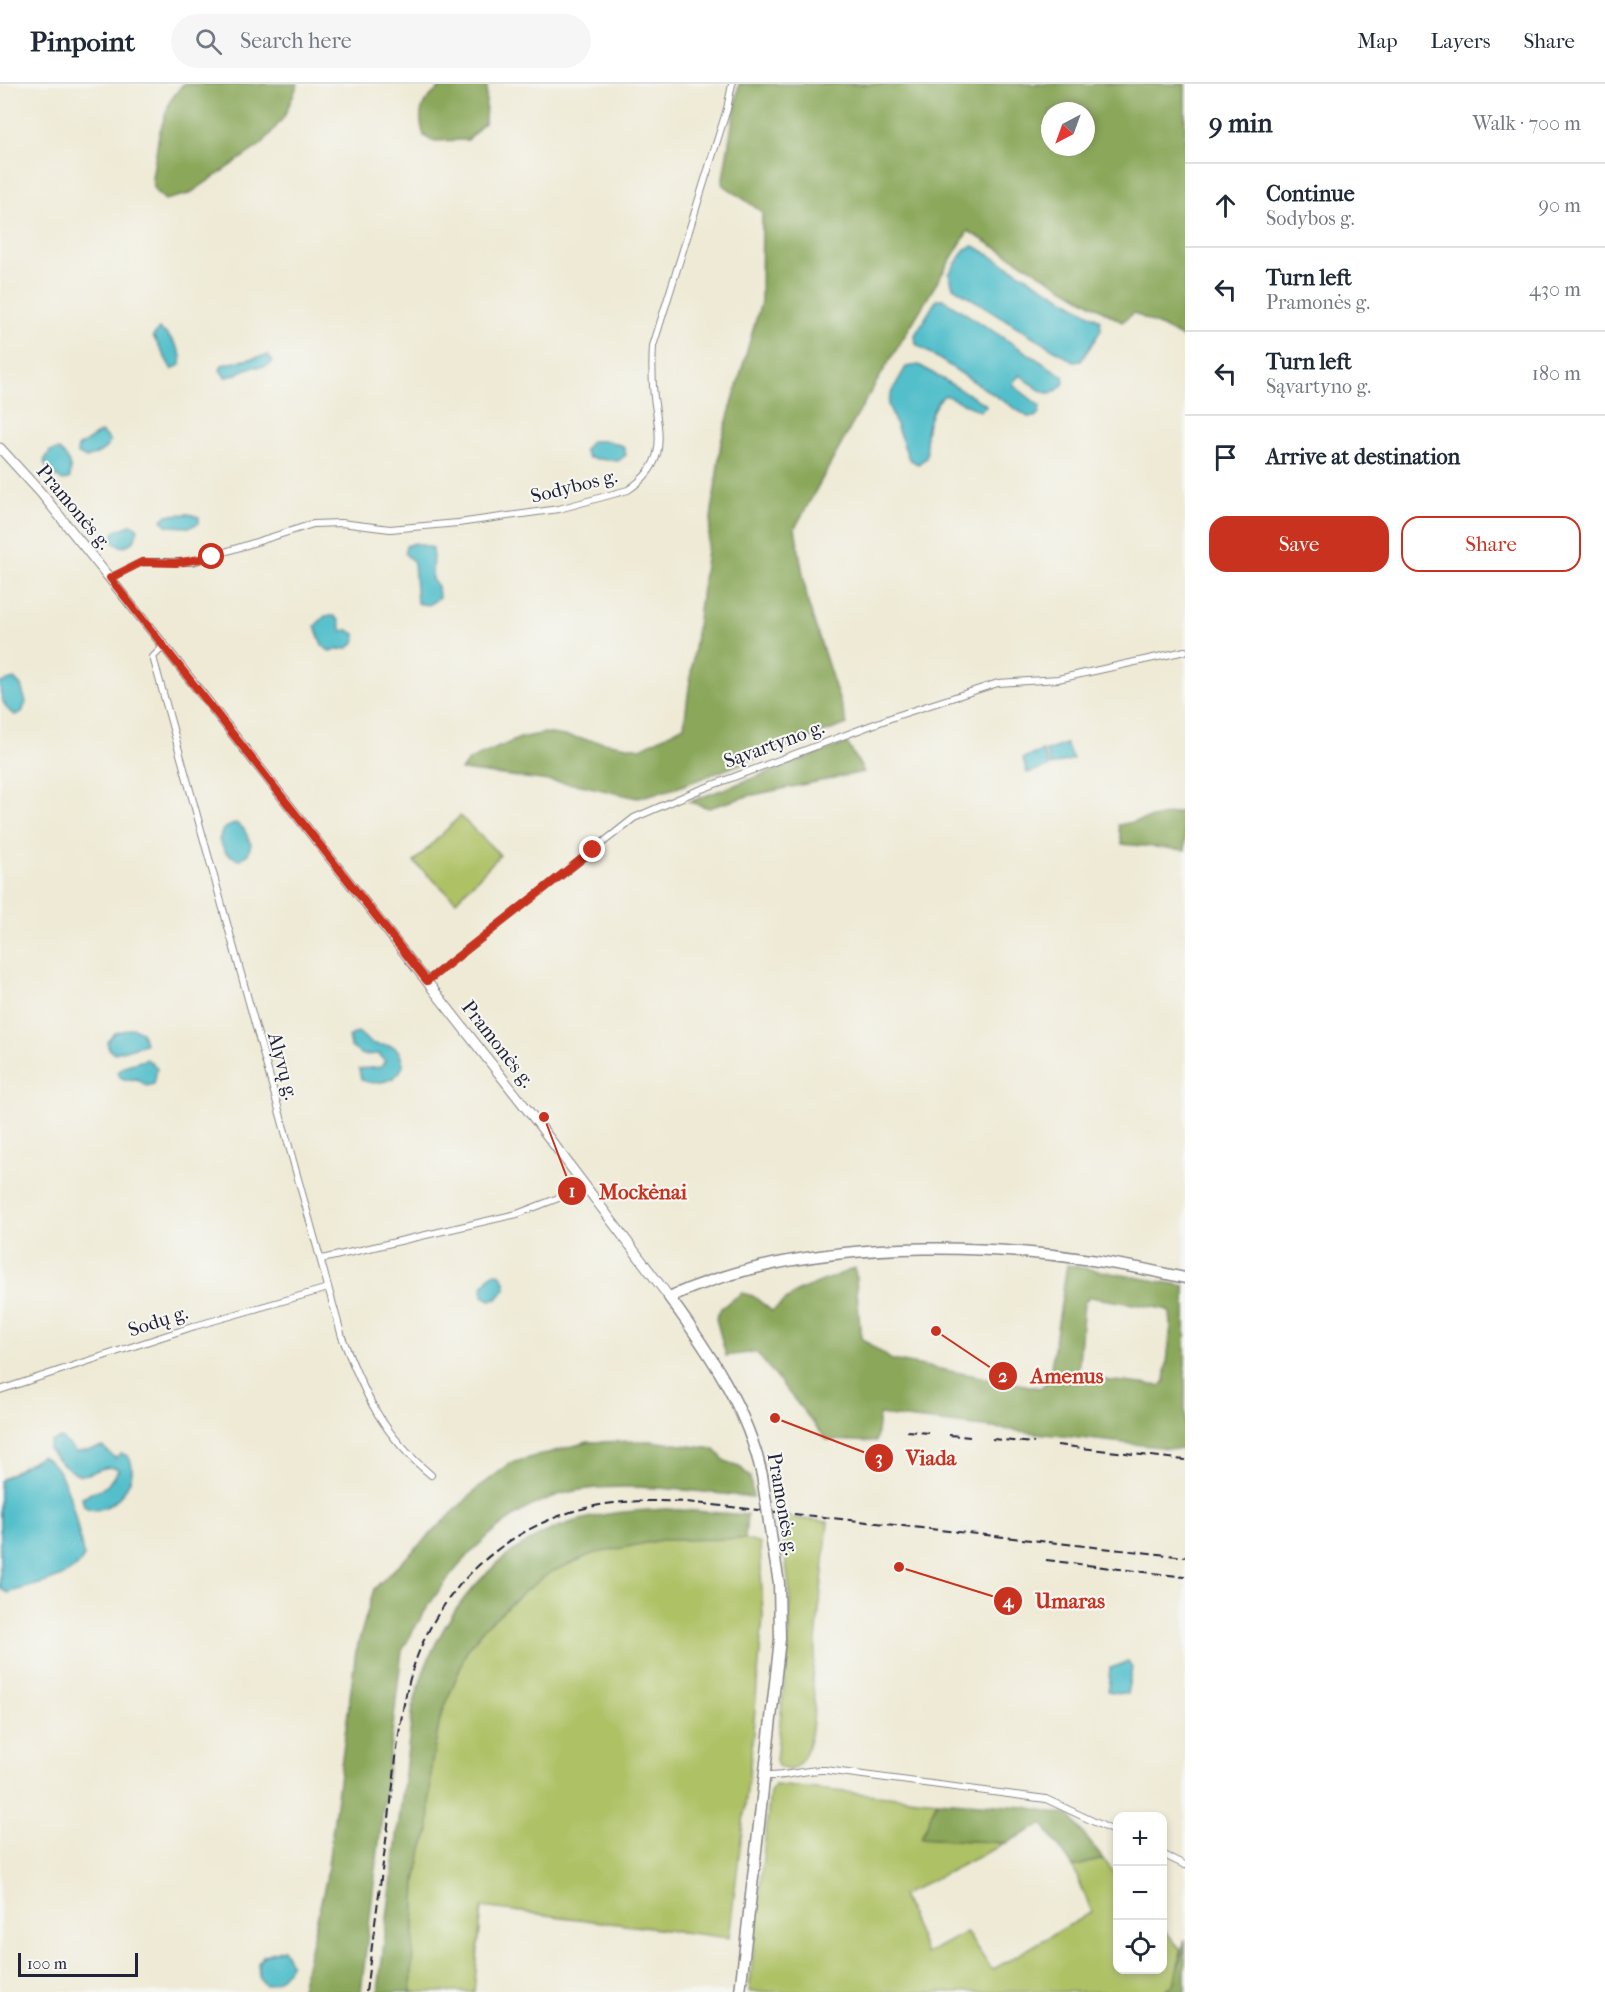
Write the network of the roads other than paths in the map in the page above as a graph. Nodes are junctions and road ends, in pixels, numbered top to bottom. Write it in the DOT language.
graph roads {
  1 [pos="732,84"];
  2 [pos="0,448"];
  3 [pos="110,578"];
  4 [pos="164,646"];
  5 [pos="1185,651"];
  6 [pos="427,981"];
  7 [pos="587,1187"];
  8 [pos="322,1259"];
  9 [pos="1185,1278"];
  10 [pos="328,1288"];
  11 [pos="669,1297"];
  12 [pos="0,1390"];
  13 [pos="431,1475"];
  14 [pos="766,1776"];
  15 [pos="1113,1831"];
  16 [pos="1167,1856"];
  17 [pos="1185,1865"];
  18 [pos="741,1992"];
  1 -- 3 [label="street, Sodybos g."];
  2 -- 3 [label="main road, Pramonės g."];
  3 -- 4 [label="main road, Pramonės g."];
  4 -- 6 [label="main road, Pramonės g."];
  4 -- 8 [label="street, Alyvų g."];
  5 -- 6 [label="street, Sąvartyno g."];
  6 -- 7 [label="main road, Pramonės g."];
  7 -- 8 [label="street"];
  7 -- 11 [label="main road, Pramonės g."];
  8 -- 10 [label="street, Alyvų g."];
  9 -- 11 [label="highway"];
  10 -- 12 [label="street, Sodų g."];
  10 -- 13 [label="street, Alyvų g."];
  11 -- 14 [label="highway, Pramonės g., bridge"];
  14 -- 15 [label="street"];
  14 -- 18 [label="highway, Pramonės g."];
  16 -- 17 [label="street"];
}
